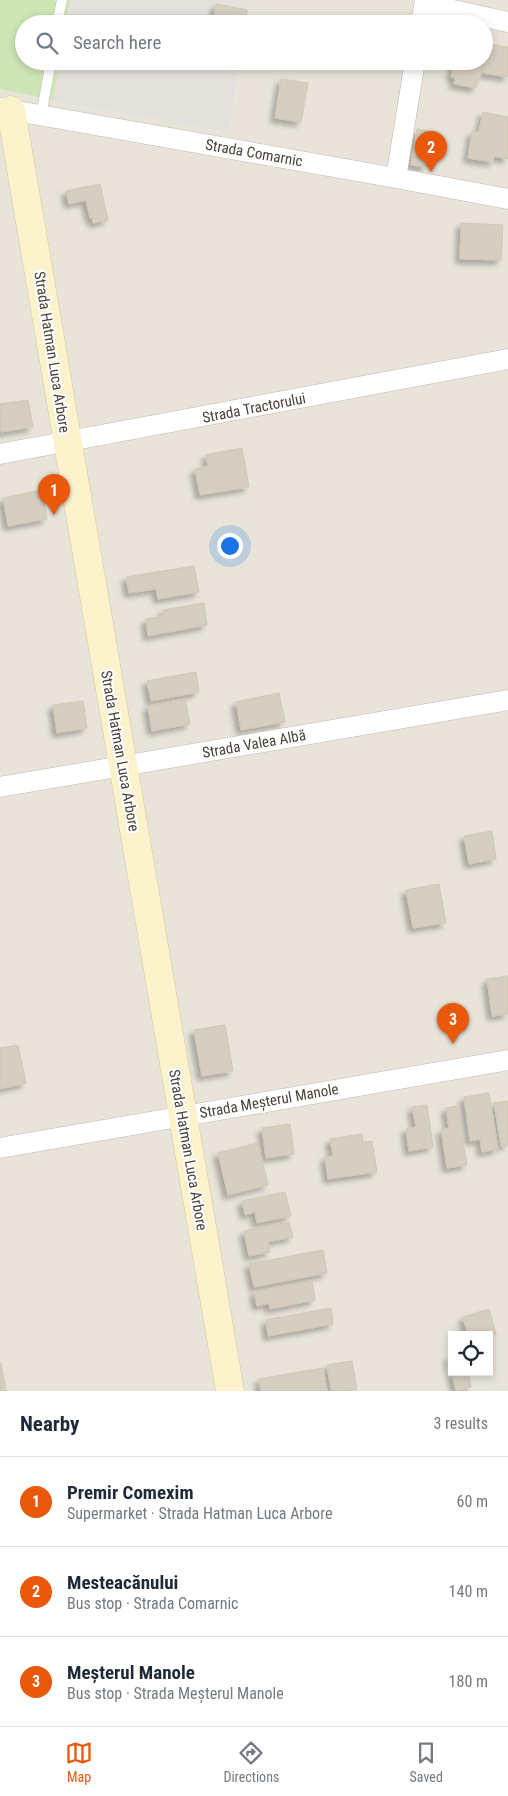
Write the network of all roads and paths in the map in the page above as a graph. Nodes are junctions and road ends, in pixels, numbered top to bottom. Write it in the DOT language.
graph roads {
  1 [pos="62,0"];
  2 [pos="425,2"];
  3 [pos="59,15"];
  4 [pos="423,15"];
  5 [pos="479,15"];
  6 [pos="493,18"];
  7 [pos="508,22"];
  8 [pos="49,70"];
  9 [pos="414,70"];
  10 [pos="6,109"];
  11 [pos="41,116"];
  12 [pos="396,178"];
  13 [pos="508,199"];
  14 [pos="508,360"];
  15 [pos="67,443"];
  16 [pos="0,454"];
  17 [pos="508,700"];
  18 [pos="123,766"];
  19 [pos="0,787"];
  20 [pos="508,1060"];
  21 [pos="182,1116"];
  22 [pos="0,1148"];
  23 [pos="230,1391"];
  1 -- 3 [label="lane"];
  2 -- 4 [label="street"];
  2 -- 5 [label="street"];
  6 -- 7 [label="street"];
  8 -- 11 [label="lane"];
  9 -- 12 [label="street"];
  10 -- 11 [label="street, Strada Comarnic"];
  10 -- 15 [label="street, Strada Hatman Luca Arbore"];
  11 -- 12 [label="street, Strada Comarnic"];
  12 -- 13 [label="street, Strada Comarnic"];
  14 -- 15 [label="street, Strada Tractorului"];
  15 -- 16 [label="street, Strada Tractorului"];
  15 -- 18 [label="street, Strada Hatman Luca Arbore"];
  17 -- 18 [label="street, Strada Valea Albă"];
  18 -- 19 [label="street, Strada Valea Albă"];
  18 -- 21 [label="street, Strada Hatman Luca Arbore"];
  20 -- 21 [label="street, Strada Meșterul Manole"];
  21 -- 22 [label="street, Strada Meșterul Manole"];
  21 -- 23 [label="street, Strada Hatman Luca Arbore"];
}
